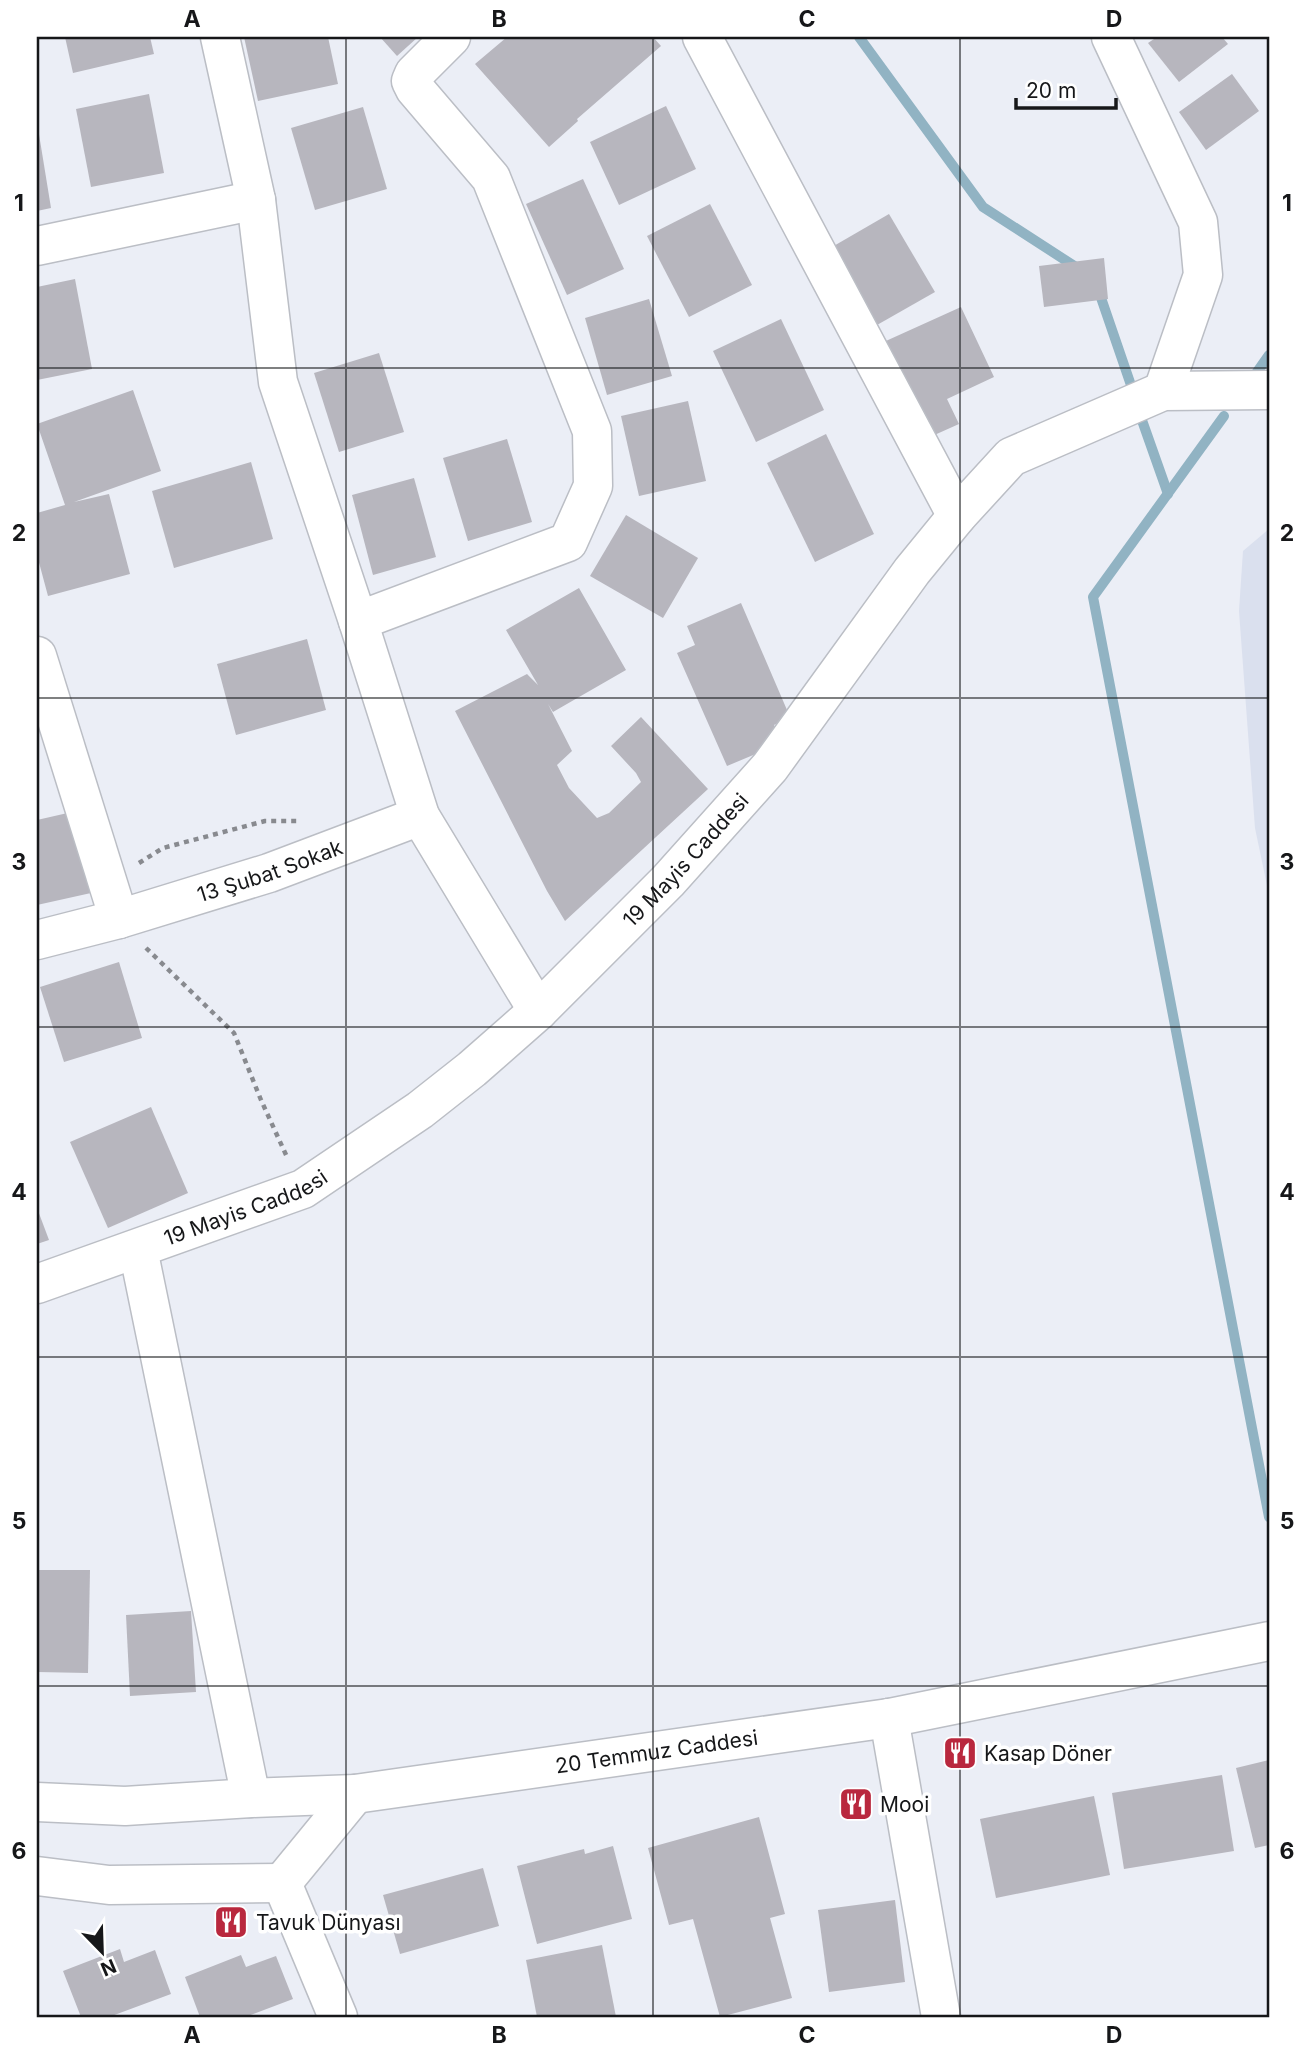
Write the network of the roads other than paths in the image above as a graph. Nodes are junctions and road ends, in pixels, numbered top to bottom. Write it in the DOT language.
graph roads {
  1 [pos="220,37"];
  2 [pos="451,37"];
  3 [pos="702,37"];
  4 [pos="1111,37"];
  5 [pos="256,200"];
  6 [pos="37,246"];
  7 [pos="1269,390"];
  8 [pos="1163,391"];
  9 [pos="957,516"];
  10 [pos="358,621"];
  11 [pos="37,656"];
  12 [pos="420,816"];
  13 [pos="119,919"];
  14 [pos="37,940"];
  15 [pos="538,1011"];
  16 [pos="138,1249"];
  17 [pos="37,1284"];
  18 [pos="1269,1641"];
  19 [pos="889,1718"];
  20 [pos="355,1794"];
  21 [pos="251,1798"];
  22 [pos="37,1802"];
  23 [pos="37,1876"];
  24 [pos="282,1883"];
  25 [pos="338,2017"];
  26 [pos="941,2017"];
  1 -- 5 [label="street"];
  2 -- 10 [label="street"];
  3 -- 9 [label="street"];
  4 -- 8 [label="street"];
  5 -- 6 [label="street"];
  5 -- 10 [label="street"];
  7 -- 8 [label="street, 19 Mayis Caddesi"];
  8 -- 9 [label="street, 19 Mayis Caddesi"];
  9 -- 15 [label="street, 19 Mayis Caddesi"];
  10 -- 12 [label="street"];
  11 -- 13 [label="street"];
  12 -- 13 [label="street, 13 Şubat Sokak"];
  12 -- 15 [label="street"];
  13 -- 14 [label="street, 13 Şubat Sokak"];
  15 -- 16 [label="street, 19 Mayis Caddesi"];
  16 -- 17 [label="street, 19 Mayis Caddesi"];
  16 -- 21 [label="street"];
  18 -- 19 [label="street, 20 Temmuz Caddesi"];
  19 -- 20 [label="street, 20 Temmuz Caddesi"];
  19 -- 26 [label="street"];
  20 -- 21 [label="street, 20 Temmuz Caddesi"];
  20 -- 24 [label="street"];
  21 -- 22 [label="street, 20 Temmuz Caddesi"];
  23 -- 24 [label="street"];
  24 -- 25 [label="street"];
}
